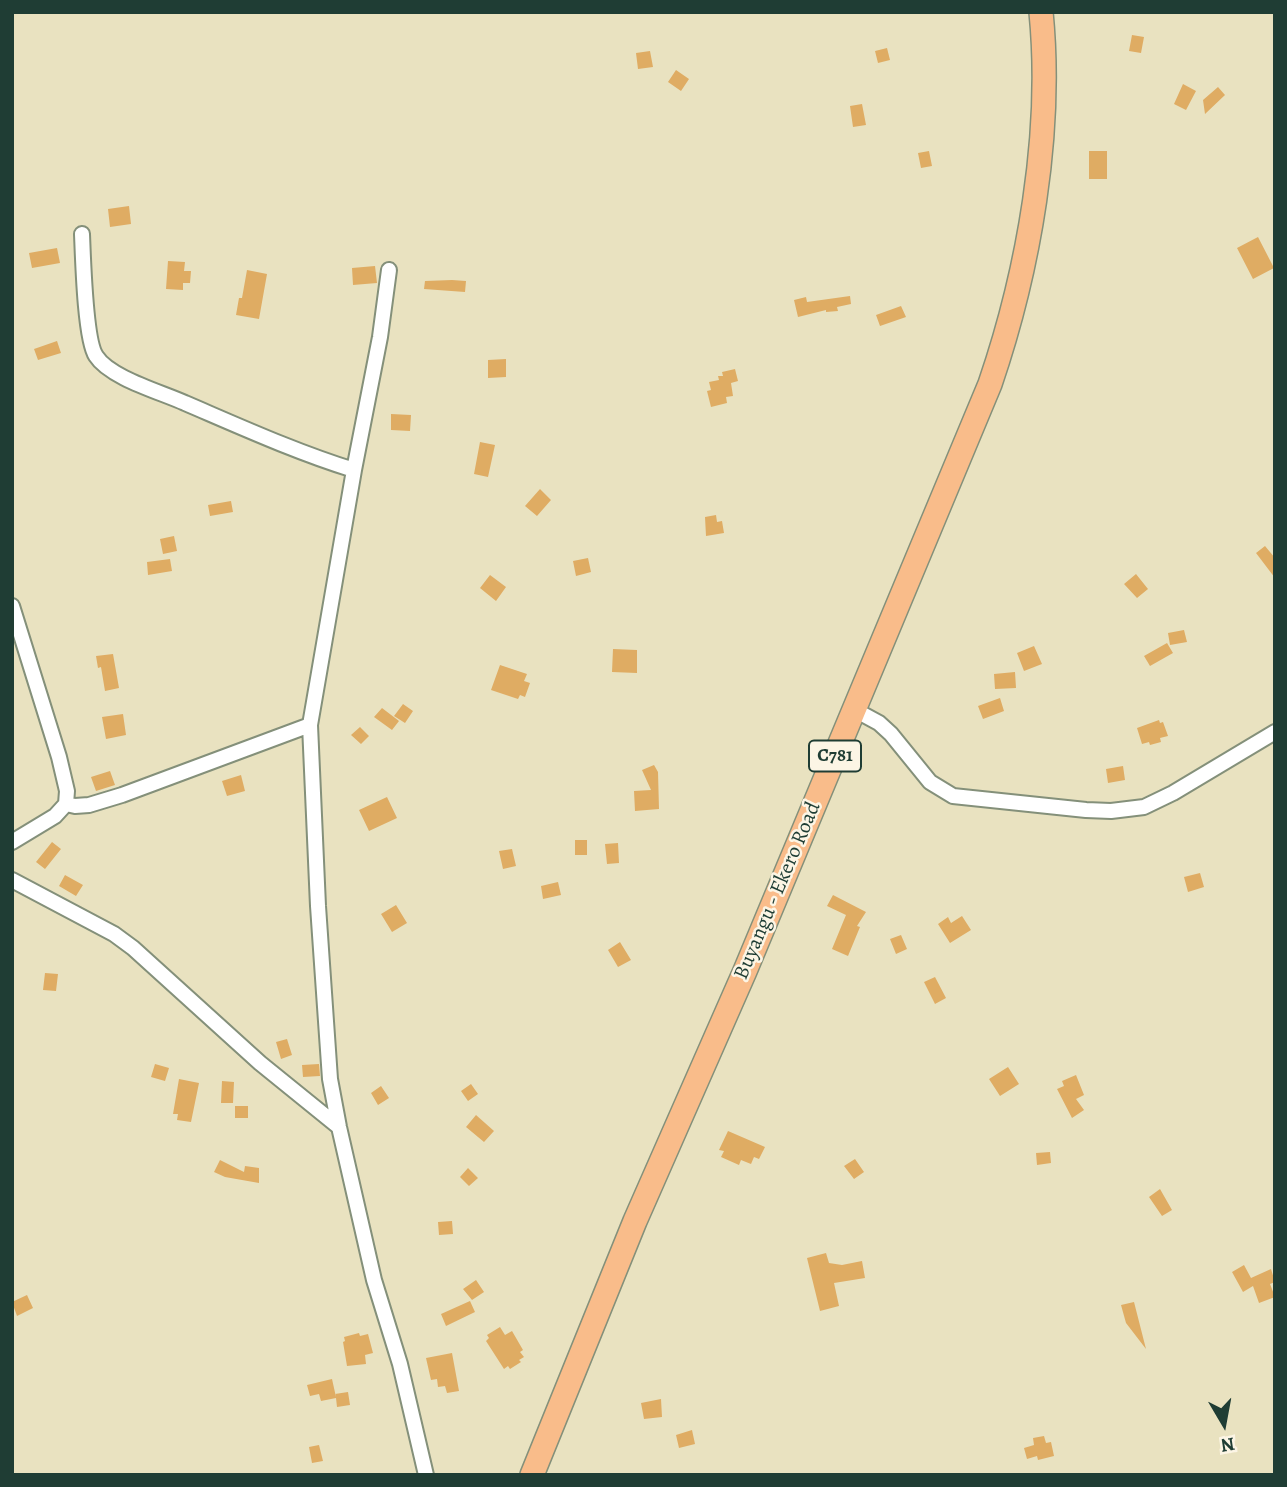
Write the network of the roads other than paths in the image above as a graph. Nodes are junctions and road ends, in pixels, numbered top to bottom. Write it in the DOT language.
graph roads {
  1 [pos="1041,12"];
  2 [pos="82,234"];
  3 [pos="389,270"];
  4 [pos="354,470"];
  5 [pos="12,606"];
  6 [pos="855,710"];
  7 [pos="310,725"];
  8 [pos="1275,732"];
  9 [pos="66,804"];
  10 [pos="12,842"];
  11 [pos="12,880"];
  12 [pos="339,1127"];
  13 [pos="426,1475"];
  14 [pos="533,1475"];
  1 -- 6 [label="main road, Buyangu - Ekero Road / C781"];
  2 -- 4 [label="street"];
  3 -- 4 [label="street"];
  4 -- 7 [label="street"];
  5 -- 9 [label="street"];
  6 -- 8 [label="street"];
  6 -- 14 [label="main road, Buyangu - Ekero Road / C781"];
  7 -- 9 [label="street"];
  7 -- 12 [label="street"];
  9 -- 10 [label="street"];
  11 -- 12 [label="street"];
  12 -- 13 [label="street"];
}
